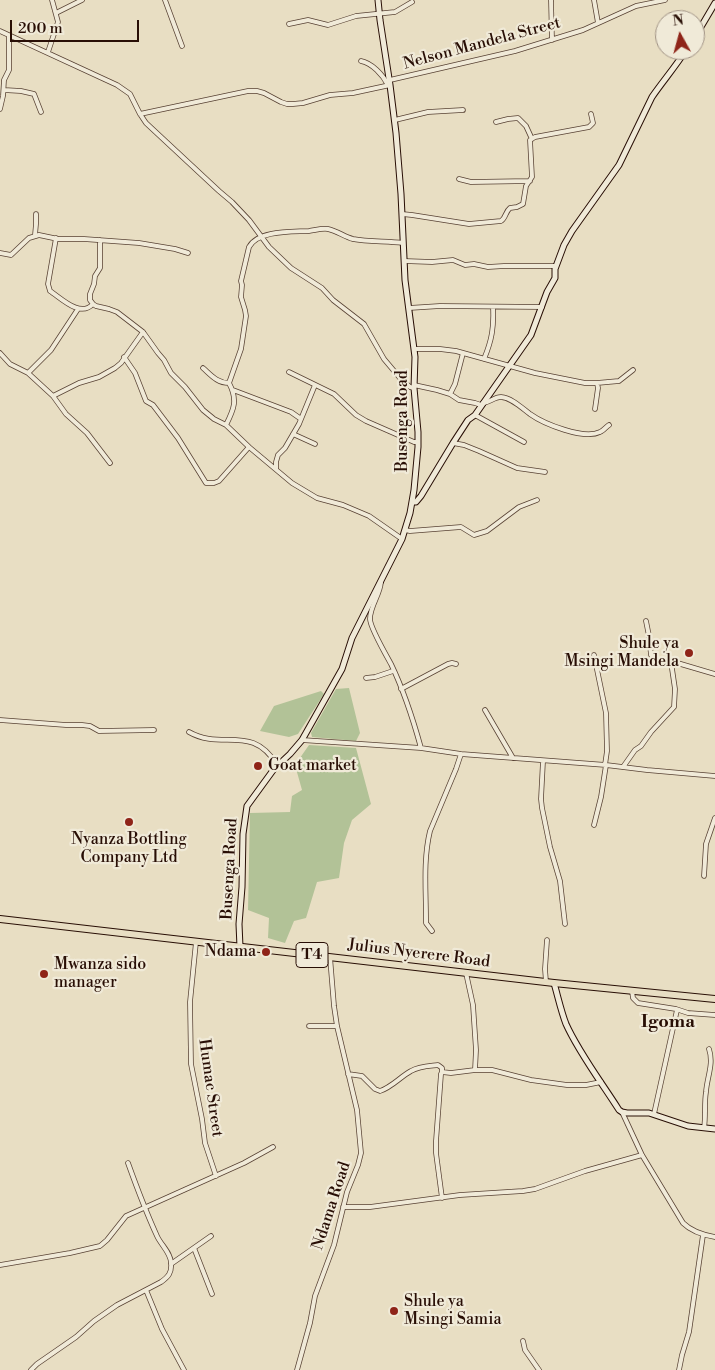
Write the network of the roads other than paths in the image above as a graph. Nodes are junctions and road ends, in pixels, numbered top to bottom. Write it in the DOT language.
graph roads {
  1 [pos="52,0"];
  2 [pos="82,0"];
  3 [pos="165,0"];
  4 [pos="378,0"];
  5 [pos="551,0"];
  6 [pos="594,0"];
  7 [pos="665,0"];
  8 [pos="412,2"];
  9 [pos="715,3"];
  10 [pos="56,12"];
  11 [pos="380,13"];
  12 [pos="705,20"];
  13 [pos="598,23"];
  14 [pos="289,24"];
  15 [pos="0,31"];
  16 [pos="9,36"];
  17 [pos="552,40"];
  18 [pos="182,46"];
  19 [pos="48,52"];
  20 [pos="680,60"];
  21 [pos="361,61"];
  22 [pos="389,83"];
  23 [pos="4,90"];
  24 [pos="0,109"];
  25 [pos="463,110"];
  26 [pos="41,112"];
  27 [pos="140,114"];
  28 [pos="591,114"];
  29 [pos="395,120"];
  30 [pos="496,122"];
  31 [pos="532,139"];
  32 [pos="459,179"];
  33 [pos="530,180"];
  34 [pos="36,214"];
  35 [pos="402,214"];
  36 [pos="35,235"];
  37 [pos="56,238"];
  38 [pos="262,238"];
  39 [pos="100,240"];
  40 [pos="403,243"];
  41 [pos="188,253"];
  42 [pos="0,254"];
  43 [pos="404,260"];
  44 [pos="556,266"];
  45 [pos="92,304"];
  46 [pos="493,307"];
  47 [pos="409,308"];
  48 [pos="542,308"];
  49 [pos="78,309"];
  50 [pos="143,332"];
  51 [pos="414,349"];
  52 [pos="0,353"];
  53 [pos="463,353"];
  54 [pos="124,357"];
  55 [pos="484,359"];
  56 [pos="508,366"];
  57 [pos="203,368"];
  58 [pos="633,370"];
  59 [pos="289,372"];
  60 [pos="28,373"];
  61 [pos="229,383"];
  62 [pos="597,383"];
  63 [pos="315,385"];
  64 [pos="414,386"];
  65 [pos="233,390"];
  66 [pos="450,394"];
  67 [pos="53,396"];
  68 [pos="482,404"];
  69 [pos="596,409"];
  70 [pos="475,415"];
  71 [pos="301,419"];
  72 [pos="226,425"];
  73 [pos="609,425"];
  74 [pos="293,434"];
  75 [pos="418,442"];
  76 [pos="524,442"];
  77 [pos="453,443"];
  78 [pos="316,444"];
  79 [pos="249,447"];
  80 [pos="110,463"];
  81 [pos="276,469"];
  82 [pos="545,472"];
  83 [pos="537,500"];
  84 [pos="412,502"];
  85 [pos="405,530"];
  86 [pos="402,539"];
  87 [pos="382,581"];
  88 [pos="646,621"];
  89 [pos="594,655"];
  90 [pos="671,662"];
  91 [pos="456,664"];
  92 [pos="393,670"];
  93 [pos="715,674"];
  94 [pos="366,678"];
  95 [pos="401,689"];
  96 [pos="485,710"];
  97 [pos="0,720"];
  98 [pos="154,730"];
  99 [pos="189,732"];
  100 [pos="302,740"];
  101 [pos="421,748"];
  102 [pos="461,754"];
  103 [pos="513,758"];
  104 [pos="543,761"];
  105 [pos="277,765"];
  106 [pos="606,765"];
  107 [pos="623,767"];
  108 [pos="715,776"];
  109 [pos="715,818"];
  110 [pos="594,825"];
  111 [pos="704,876"];
  112 [pos="0,920"];
  113 [pos="565,924"];
  114 [pos="432,931"];
  115 [pos="547,940"];
  116 [pos="196,942"];
  117 [pos="240,947"];
  118 [pos="330,957"];
  119 [pos="466,973"];
  120 [pos="546,982"];
  121 [pos="554,983"];
  122 [pos="632,991"];
  123 [pos="715,999"];
  124 [pos="677,1010"];
  125 [pos="715,1015"];
  126 [pos="308,1026"];
  127 [pos="337,1026"];
  128 [pos="709,1049"];
  129 [pos="475,1070"];
  130 [pos="442,1072"];
  131 [pos="348,1074"];
  132 [pos="601,1082"];
  133 [pos="622,1112"];
  134 [pos="654,1114"];
  135 [pos="704,1128"];
  136 [pos="715,1129"];
  137 [pos="273,1147"];
  138 [pos="642,1155"];
  139 [pos="128,1164"];
  140 [pos="216,1176"];
  141 [pos="442,1198"];
  142 [pos="343,1207"];
  143 [pos="144,1208"];
  144 [pos="703,1235"];
  145 [pos="211,1236"];
  146 [pos="715,1237"];
  147 [pos="194,1248"];
  148 [pos="172,1264"];
  149 [pos="0,1265"];
  150 [pos="146,1290"];
  151 [pos="212,1294"];
  152 [pos="523,1341"];
  153 [pos="31,1370"];
  154 [pos="184,1370"];
  155 [pos="297,1370"];
  156 [pos="539,1370"];
  157 [pos="679,1370"];
  1 -- 10 [label="street"];
  2 -- 10 [label="street"];
  3 -- 18 [label="street"];
  4 -- 11 [label="street, Busenga Road"];
  5 -- 17 [label="street"];
  6 -- 13 [label="street"];
  7 -- 13 [label="street, Nelson Mandela Street"];
  8 -- 11 [label="street"];
  9 -- 12 [label="street"];
  10 -- 19 [label="street"];
  11 -- 14 [label="street"];
  11 -- 22 [label="street, Busenga Road"];
  13 -- 17 [label="street, Nelson Mandela Street"];
  15 -- 16 [label="street"];
  16 -- 19 [label="street"];
  16 -- 23 [label="street"];
  17 -- 22 [label="street, Nelson Mandela Street"];
  19 -- 27 [label="street"];
  20 -- 44 [label="street"];
  21 -- 22 [label="street"];
  22 -- 27 [label="street, Nelson Mandela Street"];
  22 -- 29 [label="street, Busenga Road"];
  23 -- 24 [label="street"];
  23 -- 26 [label="street"];
  25 -- 29 [label="street"];
  27 -- 38 [label="street"];
  28 -- 31 [label="street"];
  29 -- 35 [label="street, Busenga Road"];
  30 -- 31 [label="street"];
  31 -- 33 [label="street"];
  32 -- 33 [label="street"];
  33 -- 35 [label="street"];
  34 -- 36 [label="street"];
  35 -- 40 [label="street, Busenga Road"];
  36 -- 37 [label="street"];
  36 -- 42 [label="street"];
  37 -- 39 [label="street"];
  37 -- 49 [label="street"];
  38 -- 40 [label="street"];
  38 -- 61 [label="street"];
  38 -- 64 [label="street"];
  39 -- 41 [label="street"];
  39 -- 45 [label="street"];
  40 -- 43 [label="street, Busenga Road"];
  43 -- 44 [label="street"];
  43 -- 47 [label="street, Busenga Road"];
  44 -- 48 [label="street"];
  45 -- 49 [label="street"];
  45 -- 50 [label="street"];
  46 -- 47 [label="street"];
  46 -- 48 [label="street"];
  46 -- 55 [label="street"];
  47 -- 51 [label="street, Busenga Road"];
  48 -- 56 [label="street"];
  49 -- 60 [label="street"];
  50 -- 54 [label="street"];
  50 -- 72 [label="street"];
  51 -- 53 [label="street"];
  51 -- 64 [label="street, Busenga Road"];
  52 -- 60 [label="street"];
  53 -- 55 [label="street"];
  53 -- 66 [label="street"];
  54 -- 67 [label="street"];
  54 -- 79 [label="street"];
  55 -- 56 [label="street"];
  56 -- 62 [label="street"];
  56 -- 68 [label="street"];
  57 -- 61 [label="street"];
  58 -- 62 [label="street"];
  59 -- 63 [label="street"];
  60 -- 67 [label="street"];
  61 -- 65 [label="street"];
  62 -- 69 [label="street"];
  63 -- 71 [label="street"];
  63 -- 75 [label="street"];
  64 -- 66 [label="street"];
  64 -- 75 [label="street, Busenga Road"];
  65 -- 71 [label="street"];
  65 -- 72 [label="street"];
  66 -- 68 [label="street"];
  67 -- 80 [label="street"];
  68 -- 70 [label="street"];
  68 -- 73 [label="street"];
  70 -- 76 [label="street"];
  70 -- 77 [label="street"];
  71 -- 74 [label="street"];
  72 -- 79 [label="street"];
  74 -- 78 [label="street"];
  74 -- 81 [label="street"];
  75 -- 84 [label="street, Busenga Road"];
  77 -- 82 [label="street"];
  77 -- 84 [label="street"];
  79 -- 81 [label="street"];
  81 -- 86 [label="street"];
  83 -- 85 [label="street"];
  84 -- 85 [label="street, Busenga Road"];
  85 -- 86 [label="street, Busenga Road"];
  86 -- 87 [label="street, Busenga Road"];
  87 -- 92 [label="street"];
  87 -- 100 [label="street, Busenga Road"];
  88 -- 90 [label="street"];
  89 -- 106 [label="street"];
  90 -- 93 [label="street"];
  90 -- 107 [label="street"];
  91 -- 95 [label="street"];
  92 -- 94 [label="street"];
  92 -- 95 [label="street"];
  95 -- 101 [label="street"];
  96 -- 103 [label="street"];
  97 -- 98 [label="street"];
  99 -- 105 [label="street"];
  100 -- 101 [label="street"];
  100 -- 105 [label="street, Busenga Road"];
  101 -- 102 [label="street"];
  102 -- 103 [label="street"];
  102 -- 114 [label="street"];
  103 -- 104 [label="street"];
  104 -- 106 [label="street"];
  104 -- 113 [label="street"];
  105 -- 117 [label="street, Busenga Road"];
  106 -- 107 [label="street"];
  106 -- 110 [label="street"];
  107 -- 108 [label="street"];
  109 -- 111 [label="street"];
  112 -- 116 [label="highway, Julius Nyerere Road / T4"];
  115 -- 120 [label="street"];
  116 -- 117 [label="highway, Julius Nyerere Road / T4"];
  116 -- 140 [label="street, Humac Street"];
  117 -- 118 [label="highway, Julius Nyerere Road / T4"];
  118 -- 119 [label="highway, Julius Nyerere Road / T4"];
  118 -- 127 [label="street, Ndama Road"];
  119 -- 120 [label="highway, Julius Nyerere Road / T4"];
  119 -- 129 [label="street"];
  120 -- 121 [label="highway, Julius Nyerere Road / T4"];
  121 -- 122 [label="highway, Julius Nyerere Road / T4"];
  121 -- 132 [label="street"];
  122 -- 123 [label="highway, Julius Nyerere Road / T4"];
  122 -- 124 [label="street"];
  124 -- 125 [label="street"];
  124 -- 134 [label="street"];
  126 -- 127 [label="street"];
  127 -- 131 [label="street, Ndama Road"];
  128 -- 135 [label="street"];
  129 -- 130 [label="street"];
  129 -- 132 [label="street"];
  130 -- 131 [label="street"];
  130 -- 141 [label="street"];
  131 -- 142 [label="street, Ndama Road"];
  132 -- 133 [label="street"];
  133 -- 134 [label="street"];
  133 -- 138 [label="street"];
  134 -- 135 [label="street"];
  135 -- 136 [label="street"];
  137 -- 140 [label="street"];
  138 -- 141 [label="street"];
  138 -- 144 [label="street"];
  139 -- 143 [label="street"];
  140 -- 143 [label="street"];
  141 -- 142 [label="street"];
  142 -- 155 [label="street, Ndama Road"];
  143 -- 148 [label="street"];
  143 -- 149 [label="street"];
  144 -- 146 [label="street"];
  144 -- 157 [label="street"];
  145 -- 147 [label="street"];
  147 -- 148 [label="street"];
  147 -- 151 [label="street"];
  148 -- 150 [label="street"];
  150 -- 153 [label="street"];
  150 -- 154 [label="street"];
  152 -- 156 [label="street"];
}
